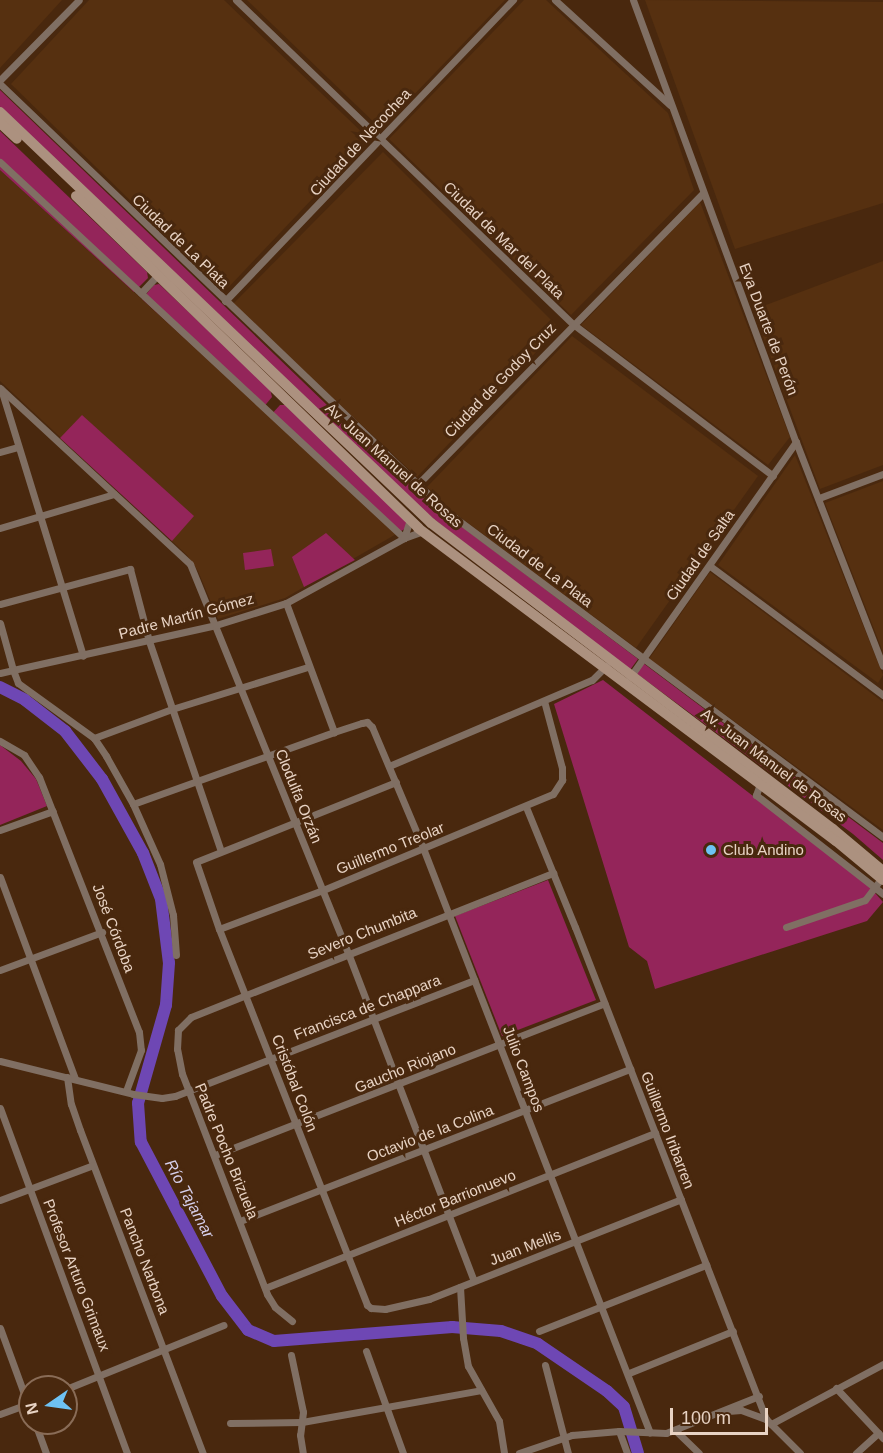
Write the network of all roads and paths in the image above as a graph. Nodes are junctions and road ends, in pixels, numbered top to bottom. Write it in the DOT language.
graph roads {
  1 [pos="78,0"];
  2 [pos="236,0"];
  3 [pos="513,0"];
  4 [pos="555,0"];
  5 [pos="633,0"];
  6 [pos="0,82"];
  7 [pos="672,107"];
  8 [pos="0,112"];
  9 [pos="0,123"];
  10 [pos="380,140"];
  11 [pos="0,162"];
  12 [pos="703,193"];
  13 [pos="158,275"];
  14 [pos="141,293"];
  15 [pos="225,301"];
  16 [pos="573,324"];
  17 [pos="0,389"];
  18 [pos="796,442"];
  19 [pos="17,447"];
  20 [pos="0,452"];
  21 [pos="883,474"];
  22 [pos="773,476"];
  23 [pos="418,484"];
  24 [pos="114,494"];
  25 [pos="819,498"];
  26 [pos="40,517"];
  27 [pos="410,520"];
  28 [pos="0,528"];
  29 [pos="423,531"];
  30 [pos="404,538"];
  31 [pos="710,566"];
  32 [pos="62,587"];
  33 [pos="286,603"];
  34 [pos="0,604"];
  35 [pos="0,623"];
  36 [pos="216,625"];
  37 [pos="149,640"];
  38 [pos="83,656"];
  39 [pos="643,658"];
  40 [pos="611,659"];
  41 [pos="883,666"];
  42 [pos="308,667"];
  43 [pos="604,669"];
  44 [pos="13,670"];
  45 [pos="0,674"];
  46 [pos="629,679"];
  47 [pos="241,688"];
  48 [pos="883,695"];
  49 [pos="544,701"];
  50 [pos="172,709"];
  51 [pos="334,732"];
  52 [pos="94,738"];
  53 [pos="0,741"];
  54 [pos="269,757"];
  55 [pos="389,766"];
  56 [pos="198,781"];
  57 [pos="396,782"];
  58 [pos="134,804"];
  59 [pos="526,807"];
  60 [pos="53,811"];
  61 [pos="295,823"];
  62 [pos="0,830"];
  63 [pos="883,837"];
  64 [pos="423,848"];
  65 [pos="221,851"];
  66 [pos="553,873"];
  67 [pos="0,877"];
  68 [pos="881,879"];
  69 [pos="322,890"];
  70 [pos="883,894"];
  71 [pos="448,913"];
  72 [pos="786,927"];
  73 [pos="219,929"];
  74 [pos="102,932"];
  75 [pos="348,953"];
  76 [pos="176,955"];
  77 [pos="32,958"];
  78 [pos="0,970"];
  79 [pos="474,980"];
  80 [pos="246,994"];
  81 [pos="604,1003"];
  82 [pos="373,1019"];
  83 [pos="183,1023"];
  84 [pos="500,1045"];
  85 [pos="271,1059"];
  86 [pos="0,1061"];
  87 [pos="630,1069"];
  88 [pos="71,1078"];
  89 [pos="398,1085"];
  90 [pos="188,1091"];
  91 [pos="129,1093"];
  92 [pos="0,1108"];
  93 [pos="526,1110"];
  94 [pos="296,1125"];
  95 [pos="655,1133"];
  96 [pos="425,1149"];
  97 [pos="215,1155"];
  98 [pos="93,1165"];
  99 [pos="550,1175"];
  100 [pos="30,1189"];
  101 [pos="322,1190"];
  102 [pos="681,1199"];
  103 [pos="0,1200"];
  104 [pos="450,1215"];
  105 [pos="240,1221"];
  106 [pos="577,1241"];
  107 [pos="347,1255"];
  108 [pos="706,1265"];
  109 [pos="474,1281"];
  110 [pos="460,1287"];
  111 [pos="265,1288"];
  112 [pos="603,1307"];
  113 [pos="376,1309"];
  114 [pos="292,1321"];
  115 [pos="224,1325"];
  116 [pos="0,1328"];
  117 [pos="733,1330"];
  118 [pos="539,1331"];
  119 [pos="165,1350"];
  120 [pos="366,1351"];
  121 [pos="291,1355"];
  122 [pos="883,1364"];
  123 [pos="545,1365"];
  124 [pos="629,1373"];
  125 [pos="100,1375"];
  126 [pos="18,1376"];
  127 [pos="78,1384"];
  128 [pos="836,1388"];
  129 [pos="481,1390"];
  130 [pos="759,1396"];
  131 [pos="386,1407"];
  132 [pos="18,1409"];
  133 [pos="720,1412"];
  134 [pos="0,1414"];
  135 [pos="302,1422"];
  136 [pos="769,1422"];
  137 [pos="230,1423"];
  138 [pos="675,1430"];
  139 [pos="619,1431"];
  140 [pos="650,1433"];
  141 [pos="39,1435"];
  142 [pos="880,1436"];
  143 [pos="564,1437"];
  144 [pos="45,1453"];
  145 [pos="127,1453"];
  146 [pos="203,1453"];
  147 [pos="303,1453"];
  148 [pos="403,1453"];
  149 [pos="504,1453"];
  150 [pos="519,1453"];
  151 [pos="568,1453"];
  152 [pos="627,1453"];
  153 [pos="699,1453"];
  154 [pos="800,1453"];
  155 [pos="856,1453"];
  1 -- 6 [label="street"];
  2 -- 10 [label="street, Ciudad de Mar del Plata"];
  3 -- 10 [label="street, Ciudad de Necochea"];
  4 -- 7 [label="street"];
  5 -- 7 [label="street, Eva Duarte de Perón"];
  6 -- 15 [label="street, Ciudad de La Plata"];
  7 -- 12 [label="street, Eva Duarte de Perón"];
  8 -- 40 [label="main road, Av. Juan Manuel de Rosas"];
  9 -- 13 [label="main road, Av. Juan Manuel de Rosas"];
  10 -- 15 [label="street, Ciudad de Necochea"];
  10 -- 16 [label="street, Ciudad de Mar del Plata"];
  11 -- 14 [label="street"];
  12 -- 16 [label="street, Ciudad de Godoy Cruz"];
  12 -- 18 [label="street, Eva Duarte de Perón"];
  13 -- 14 [label="street"];
  13 -- 27 [label="main road, Av. Juan Manuel de Rosas"];
  14 -- 30 [label="street"];
  15 -- 23 [label="street, Ciudad de La Plata"];
  16 -- 22 [label="street, Ciudad de Mar del Plata"];
  16 -- 23 [label="street, Ciudad de Godoy Cruz"];
  17 -- 19 [label="street"];
  17 -- 24 [label="street, Clodulfa Orzán"];
  18 -- 22 [label="street, Ciudad de Salta"];
  18 -- 25 [label="street, Eva Duarte de Perón"];
  19 -- 20 [label="street"];
  19 -- 26 [label="street"];
  21 -- 25 [label="street"];
  22 -- 31 [label="street, Ciudad de Salta"];
  23 -- 39 [label="street, Ciudad de La Plata"];
  24 -- 26 [label="street"];
  24 -- 36 [label="street, Clodulfa Orzán"];
  25 -- 41 [label="street, Eva Duarte de Perón"];
  26 -- 28 [label="street"];
  26 -- 32 [label="street"];
  27 -- 29 [label="main road, Av. Juan Manuel de Rosas"];
  27 -- 30 [label="street"];
  29 -- 30 [label="street, Padre Martín Gómez"];
  29 -- 43 [label="main road, Av. Juan Manuel de Rosas"];
  30 -- 33 [label="street, Padre Martín Gómez"];
  31 -- 39 [label="street, Ciudad de Salta"];
  31 -- 48 [label="street"];
  32 -- 34 [label="street"];
  32 -- 37 [label="street"];
  32 -- 38 [label="street"];
  33 -- 36 [label="street, Padre Martín Gómez"];
  33 -- 42 [label="street"];
  35 -- 44 [label="street"];
  36 -- 37 [label="street, Padre Martín Gómez"];
  36 -- 47 [label="street, Clodulfa Orzán"];
  37 -- 38 [label="street, Padre Martín Gómez"];
  37 -- 50 [label="street"];
  38 -- 44 [label="street, Padre Martín Gómez"];
  39 -- 46 [label="street, Ciudad de Salta"];
  39 -- 63 [label="street, Ciudad de La Plata"];
  40 -- 43 [label="street"];
  40 -- 46 [label="main road, Av. Juan Manuel de Rosas"];
  42 -- 47 [label="street"];
  42 -- 51 [label="street"];
  43 -- 46 [label="main road, Av. Juan Manuel de Rosas"];
  43 -- 49 [label="street"];
  44 -- 45 [label="street"];
  44 -- 52 [label="street"];
  46 -- 68 [label="main road, Av. Juan Manuel de Rosas"];
  46 -- 68 [label="main road, Av. Juan Manuel de Rosas"];
  47 -- 50 [label="street"];
  47 -- 54 [label="street, Clodulfa Orzán"];
  49 -- 55 [label="street"];
  49 -- 59 [label="street, Guillermo Treolar"];
  50 -- 52 [label="street"];
  50 -- 56 [label="street"];
  51 -- 54 [label="street"];
  51 -- 55 [label="street, Julio Campos"];
  52 -- 58 [label="street"];
  53 -- 60 [label="street, José Córdoba"];
  54 -- 56 [label="street"];
  54 -- 61 [label="street, Clodulfa Orzán"];
  55 -- 57 [label="street, Julio Campos"];
  56 -- 58 [label="street"];
  56 -- 65 [label="street"];
  57 -- 61 [label="street"];
  57 -- 64 [label="street, Julio Campos"];
  58 -- 76 [label="street"];
  59 -- 64 [label="street, Guillermo Treolar"];
  59 -- 66 [label="street, Guillermo Iribarren"];
  60 -- 62 [label="street"];
  60 -- 74 [label="street, José Córdoba"];
  61 -- 65 [label="street"];
  61 -- 69 [label="street, Clodulfa Orzán"];
  64 -- 69 [label="street, Guillermo Treolar"];
  64 -- 71 [label="street, Julio Campos"];
  65 -- 73 [label="street, Cristóbal Colón"];
  66 -- 71 [label="street, Severo Chumbita"];
  66 -- 81 [label="street, Guillermo Iribarren"];
  67 -- 77 [label="street, Pancho Narbona"];
  68 -- 70 [label="street"];
  68 -- 72 [label="street"];
  69 -- 73 [label="street, Guillermo Treolar"];
  69 -- 75 [label="street, Clodulfa Orzán"];
  71 -- 75 [label="street, Severo Chumbita"];
  71 -- 79 [label="street, Julio Campos"];
  73 -- 80 [label="street, Cristóbal Colón"];
  74 -- 77 [label="street"];
  74 -- 91 [label="street, José Córdoba"];
  75 -- 80 [label="street, Severo Chumbita"];
  75 -- 82 [label="street, Clodulfa Orzán"];
  77 -- 78 [label="street"];
  77 -- 88 [label="street, Pancho Narbona"];
  79 -- 82 [label="street, Francisca de Chappara"];
  79 -- 84 [label="street, Julio Campos"];
  80 -- 83 [label="street, Severo Chumbita"];
  80 -- 85 [label="street, Cristóbal Colón"];
  81 -- 84 [label="street, Gaucho Riojano"];
  81 -- 87 [label="street, Guillermo Iribarren"];
  82 -- 85 [label="street, Francisca de Chappara"];
  82 -- 89 [label="street, Clodulfa Orzán"];
  83 -- 90 [label="street, Padre Pocho Brizuela"];
  84 -- 89 [label="street, Gaucho Riojano"];
  84 -- 93 [label="street, Julio Campos"];
  85 -- 90 [label="street, Francisca de Chappara"];
  85 -- 94 [label="street, Cristóbal Colón"];
  86 -- 88 [label="street, Francisca de Chappara"];
  87 -- 93 [label="street, Octavio de la Colina"];
  87 -- 95 [label="street, Guillermo Iribarren"];
  88 -- 91 [label="street, Francisca de Chappara"];
  88 -- 98 [label="street, Pancho Narbona"];
  89 -- 94 [label="street, Gaucho Riojano"];
  89 -- 96 [label="street, Clodulfa Orzán"];
  90 -- 91 [label="street, Francisca de Chappara"];
  90 -- 97 [label="street, Padre Pocho Brizuela"];
  92 -- 100 [label="street, Profesor Arturo Grimaux"];
  93 -- 96 [label="street, Octavio de la Colina"];
  93 -- 99 [label="street, Julio Campos"];
  94 -- 97 [label="street, Gaucho Riojano"];
  94 -- 101 [label="street, Cristóbal Colón"];
  95 -- 99 [label="street, Héctor Barrionuevo"];
  95 -- 102 [label="street, Guillermo Iribarren"];
  96 -- 101 [label="street, Octavio de la Colina"];
  96 -- 104 [label="street, Clodulfa Orzán"];
  97 -- 105 [label="street, Padre Pocho Brizuela"];
  98 -- 100 [label="street"];
  98 -- 119 [label="street, Pancho Narbona"];
  99 -- 104 [label="street, Héctor Barrionuevo"];
  99 -- 106 [label="street, Julio Campos"];
  100 -- 103 [label="street"];
  100 -- 125 [label="street, Profesor Arturo Grimaux"];
  101 -- 105 [label="street, Octavio de la Colina"];
  101 -- 107 [label="street, Cristóbal Colón"];
  102 -- 106 [label="street, Juan Mellis"];
  102 -- 108 [label="street, Guillermo Iribarren"];
  104 -- 107 [label="street, Héctor Barrionuevo"];
  104 -- 109 [label="street, Clodulfa Orzán"];
  105 -- 111 [label="street, Padre Pocho Brizuela"];
  106 -- 109 [label="street, Juan Mellis"];
  106 -- 112 [label="street, Julio Campos"];
  107 -- 111 [label="street, Héctor Barrionuevo"];
  107 -- 113 [label="street, Cristóbal Colón"];
  108 -- 112 [label="street"];
  108 -- 117 [label="street, Guillermo Iribarren"];
  109 -- 110 [label="street, Juan Mellis"];
  110 -- 113 [label="street, Juan Mellis"];
  110 -- 129 [label="street"];
  111 -- 114 [label="street, Padre Pocho Brizuela"];
  112 -- 118 [label="street"];
  112 -- 124 [label="street, Julio Campos"];
  115 -- 119 [label="street"];
  116 -- 126 [label="street"];
  117 -- 124 [label="street"];
  117 -- 130 [label="street, Guillermo Iribarren"];
  119 -- 125 [label="street"];
  119 -- 146 [label="street, Pancho Narbona"];
  120 -- 131 [label="street"];
  121 -- 135 [label="street"];
  122 -- 128 [label="street"];
  123 -- 143 [label="street"];
  124 -- 140 [label="street, Julio Campos"];
  125 -- 127 [label="street"];
  125 -- 145 [label="street, Profesor Arturo Grimaux"];
  128 -- 136 [label="street"];
  128 -- 142 [label="street"];
  129 -- 131 [label="street"];
  129 -- 149 [label="street"];
  130 -- 133 [label="street"];
  130 -- 136 [label="street, Guillermo Iribarren"];
  131 -- 135 [label="street"];
  131 -- 148 [label="street"];
  132 -- 134 [label="street"];
  133 -- 136 [label="street"];
  133 -- 138 [label="street"];
  135 -- 137 [label="street"];
  135 -- 147 [label="street"];
  136 -- 154 [label="street, Guillermo Iribarren"];
  138 -- 140 [label="street"];
  138 -- 153 [label="street"];
  139 -- 140 [label="street"];
  139 -- 143 [label="street"];
  139 -- 152 [label="street"];
  141 -- 144 [label="street"];
  142 -- 155 [label="street"];
  143 -- 150 [label="street"];
  143 -- 151 [label="street"];
}
